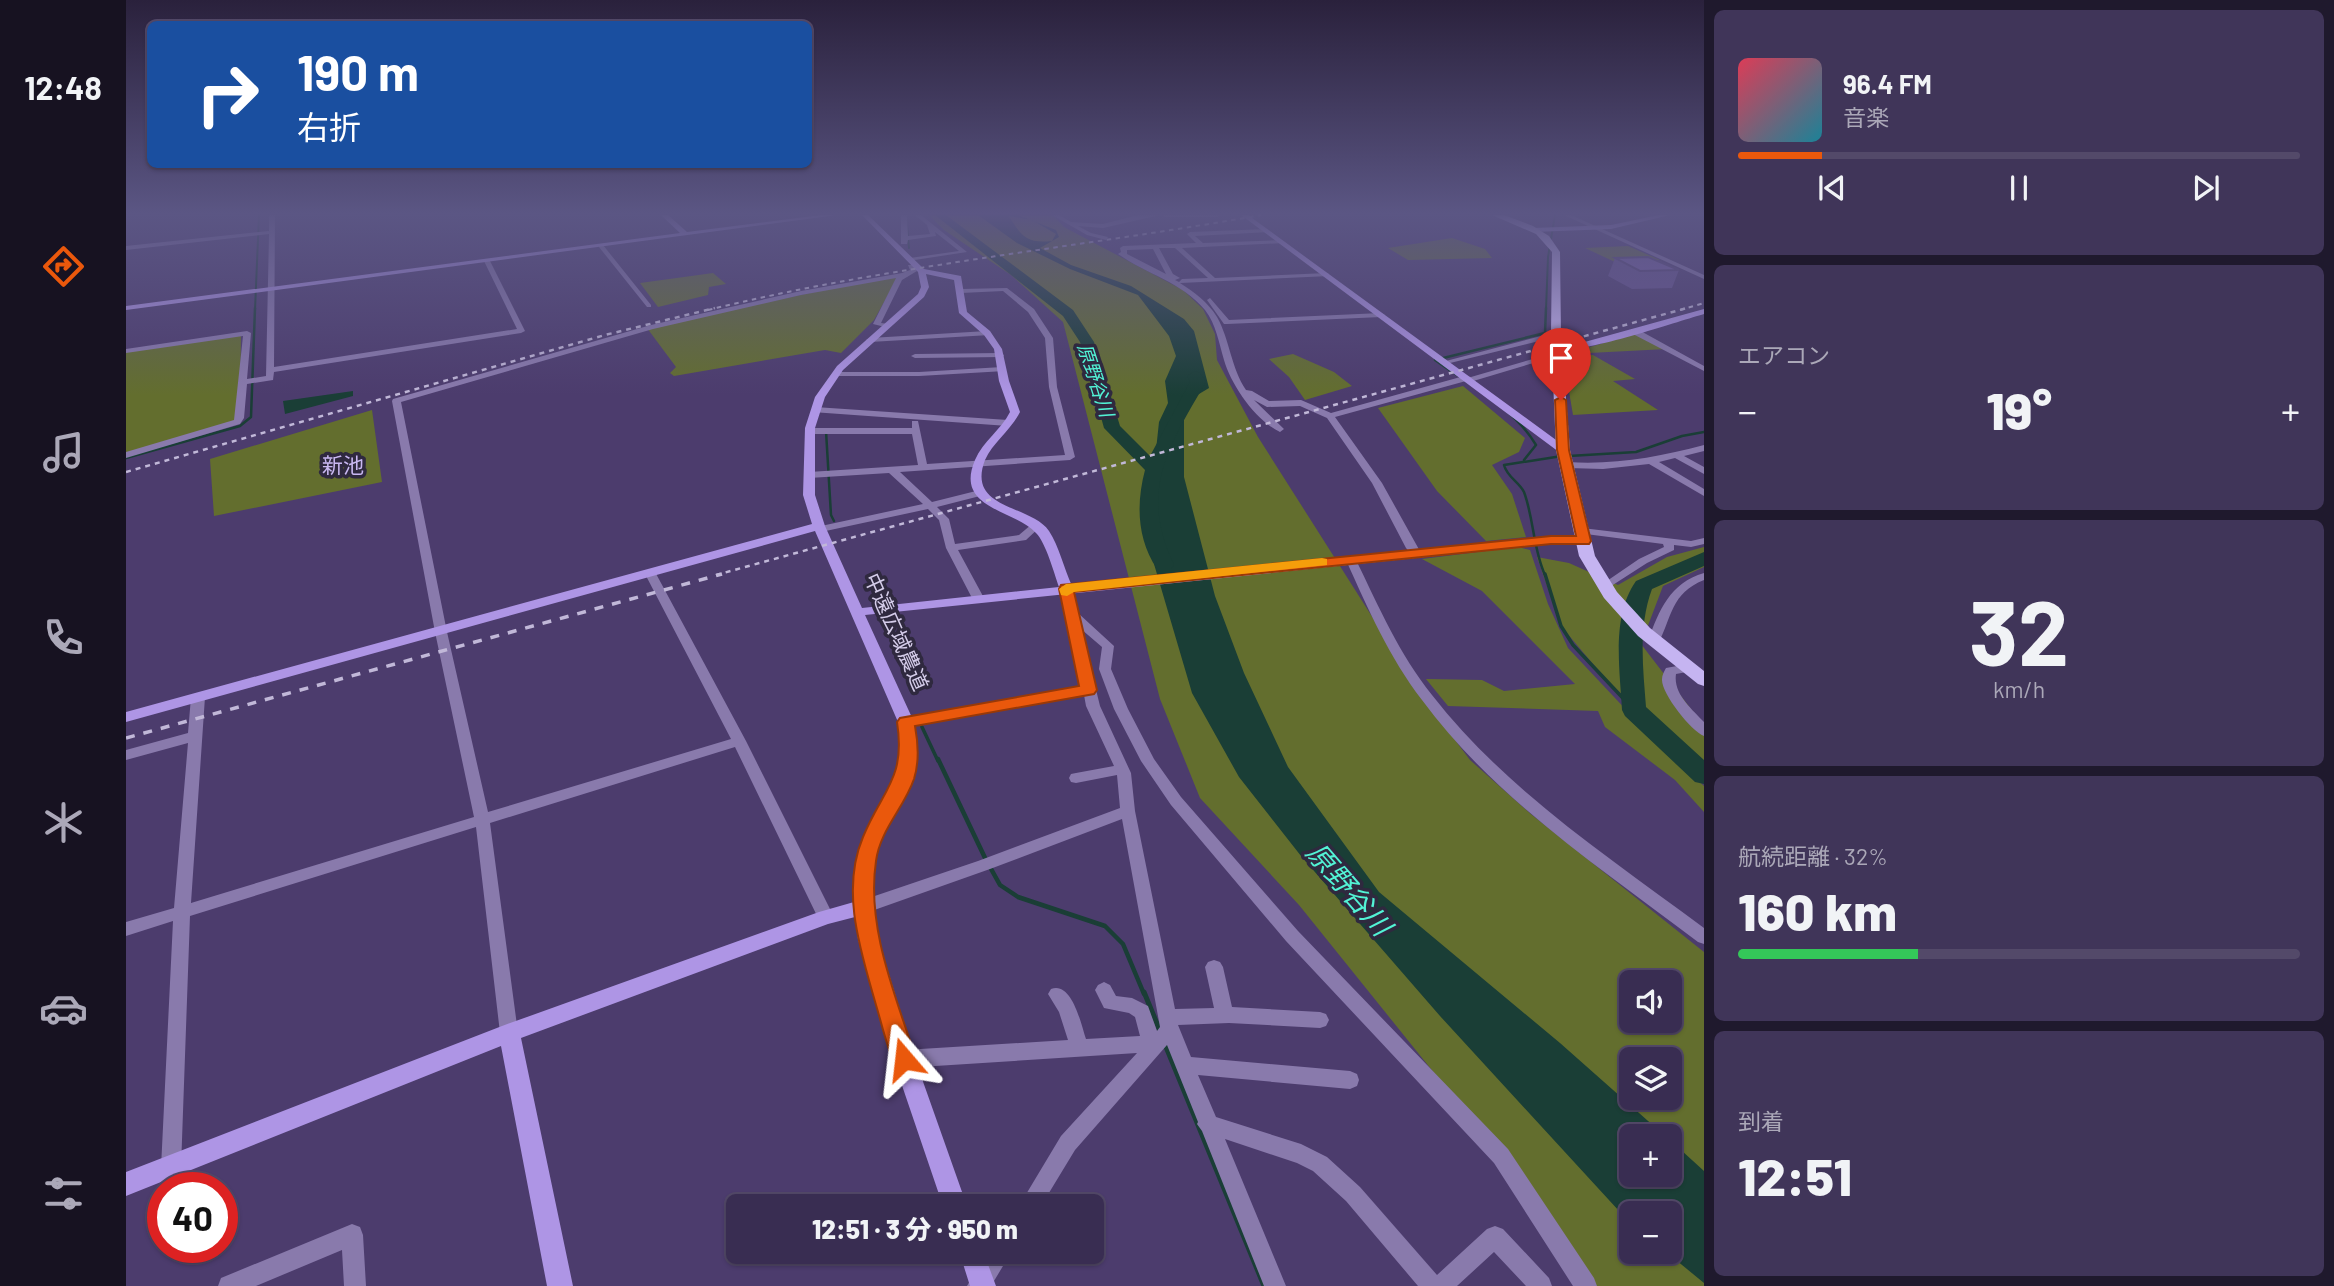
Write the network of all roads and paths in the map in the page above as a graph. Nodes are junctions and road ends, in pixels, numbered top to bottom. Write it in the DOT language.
graph roads {
  1 [pos="270,275"];
  2 [pos="378,275"];
  3 [pos="494,275"];
  4 [pos="624,275"];
  5 [pos="904,275"];
  6 [pos="919,275"];
  7 [pos="950,275"];
  8 [pos="1160,275"];
  9 [pos="1170,275"];
  10 [pos="1210,275"];
  11 [pos="1327,275"];
  12 [pos="1556,275"];
  13 [pos="1214,279"];
  14 [pos="1182,281"];
  15 [pos="270,289"];
  16 [pos="961,291"];
  17 [pos="649,306"];
  18 [pos="126,308"];
  19 [pos="1704,311"];
  20 [pos="1381,314"];
  21 [pos="886,326"];
  22 [pos="272,329"];
  23 [pos="1634,331"];
  24 [pos="987,332"];
  25 [pos="247,333"];
  26 [pos="1556,334"];
  27 [pos="870,340"];
  28 [pos="126,351"];
  29 [pos="1558,352"];
  30 [pos="1000,355"];
  31 [pos="915,356"];
  32 [pos="1446,362"];
  33 [pos="1002,369"];
  34 [pos="1704,369"];
  35 [pos="270,374"];
  36 [pos="835,374"];
  37 [pos="1468,379"];
  38 [pos="244,382"];
  39 [pos="1240,385"];
  40 [pos="815,410"];
  41 [pos="915,415"];
  42 [pos="1330,416"];
  43 [pos="1525,421"];
  44 [pos="1008,423"];
  45 [pos="1280,429"];
  46 [pos="810,431"];
  47 [pos="915,431"];
  48 [pos="1562,431"];
  49 [pos="1704,448"];
  50 [pos="1563,450"];
  51 [pos="126,454"];
  52 [pos="1677,456"];
  53 [pos="1652,462"];
  54 [pos="979,463"];
  55 [pos="1568,465"];
  56 [pos="923,466"];
  57 [pos="893,471"];
  58 [pos="1704,471"];
  59 [pos="809,475"];
  60 [pos="980,493"];
  61 [pos="1704,493"];
  62 [pos="932,505"];
  63 [pos="1036,526"];
  64 [pos="820,527"];
  65 [pos="1583,536"];
  66 [pos="1668,541"];
  67 [pos="1704,541"];
  68 [pos="951,548"];
  69 [pos="1416,553"];
  70 [pos="1346,560"];
  71 [pos="650,572"];
  72 [pos="1704,576"];
  73 [pos="1066,589"];
  74 [pos="1608,591"];
  75 [pos="978,598"];
  76 [pos="859,612"];
  77 [pos="1072,614"];
  78 [pos="441,632"];
  79 [pos="1649,636"];
  80 [pos="1688,668"];
  81 [pos="1704,680"];
  82 [pos="1088,690"];
  83 [pos="198,697"];
  84 [pos="126,717"];
  85 [pos="906,722"];
  86 [pos="1704,731"];
  87 [pos="196,736"];
  88 [pos="739,741"];
  89 [pos="126,755"];
  90 [pos="1122,769"];
  91 [pos="1076,778"];
  92 [pos="1128,811"];
  93 [pos="482,819"];
  94 [pos="863,907"];
  95 [pos="183,911"];
  96 [pos="826,917"];
  97 [pos="126,929"];
  98 [pos="1704,937"];
  99 [pos="1214,967"];
  100 [pos="1104,990"];
  101 [pos="1057,993"];
  102 [pos="1225,1014"];
  103 [pos="1320,1020"];
  104 [pos="509,1033"];
  105 [pos="1162,1033"];
  106 [pos="1080,1048"];
  107 [pos="904,1059"];
  108 [pos="1184,1065"];
  109 [pos="1350,1080"];
  110 [pos="1207,1124"];
  111 [pos="171,1168"];
  112 [pos="126,1184"];
  113 [pos="951,1194"];
  114 [pos="1036,1194"];
  115 [pos="975,1264"];
  116 [pos="993,1264"];
  117 [pos="981,1285"];
  118 [pos="229,1286"];
  119 [pos="355,1286"];
  120 [pos="560,1286"];
  121 [pos="1275,1286"];
  122 [pos="1432,1286"];
  123 [pos="1441,1286"];
  124 [pos="1541,1286"];
  125 [pos="1586,1286"];
  1 -- 15 [label="street"];
  2 -- 15 [label="street"];
  3 -- 35 [label="street"];
  4 -- 17 [label="street"];
  5 -- 21 [label="street"];
  5 -- 78 [label="street"];
  6 -- 21 [label="street, 中遠広域農道"];
  7 -- 16 [label="street"];
  8 -- 39 [label="street"];
  9 -- 14 [label="street"];
  10 -- 13 [label="street"];
  11 -- 13 [label="street"];
  11 -- 20 [label="street"];
  12 -- 26 [label="main road"];
  13 -- 14 [label="street"];
  14 -- 20 [label="street"];
  15 -- 18 [label="street"];
  15 -- 22 [label="street"];
  16 -- 24 [label="street"];
  16 -- 54 [label="street"];
  19 -- 23 [label="street"];
  20 -- 32 [label="street"];
  21 -- 27 [label="street, 中遠広域農道"];
  22 -- 25 [label="street"];
  22 -- 35 [label="street"];
  23 -- 29 [label="street"];
  23 -- 34 [label="street"];
  24 -- 27 [label="street"];
  24 -- 30 [label="street"];
  25 -- 28 [label="street"];
  25 -- 38 [label="street"];
  26 -- 29 [label="main road"];
  26 -- 32 [label="street"];
  27 -- 36 [label="street, 中遠広域農道"];
  29 -- 37 [label="street"];
  29 -- 48 [label="main road"];
  30 -- 31 [label="street"];
  30 -- 33 [label="street"];
  32 -- 37 [label="street"];
  33 -- 36 [label="street"];
  33 -- 44 [label="street"];
  35 -- 38 [label="street"];
  36 -- 40 [label="street, 中遠広域農道"];
  37 -- 42 [label="street"];
  37 -- 43 [label="street"];
  38 -- 51 [label="street"];
  39 -- 42 [label="street"];
  39 -- 45 [label="street"];
  40 -- 41 [label="street"];
  40 -- 46 [label="street, 中遠広域農道"];
  41 -- 44 [label="street"];
  41 -- 47 [label="street"];
  42 -- 69 [label="street"];
  43 -- 48 [label="street"];
  43 -- 50 [label="street"];
  44 -- 54 [label="street"];
  46 -- 47 [label="street"];
  46 -- 59 [label="street, 中遠広域農道"];
  47 -- 56 [label="street"];
  48 -- 50 [label="main road"];
  49 -- 52 [label="street"];
  50 -- 55 [label="main road"];
  52 -- 53 [label="street"];
  52 -- 58 [label="street"];
  53 -- 55 [label="street"];
  53 -- 61 [label="street"];
  54 -- 56 [label="street"];
  54 -- 60 [label="street"];
  55 -- 65 [label="main road"];
  56 -- 57 [label="street"];
  57 -- 59 [label="street"];
  57 -- 62 [label="street"];
  59 -- 64 [label="street, 中遠広域農道"];
  60 -- 62 [label="street"];
  60 -- 63 [label="street"];
  62 -- 64 [label="street"];
  62 -- 68 [label="street"];
  63 -- 68 [label="street"];
  63 -- 73 [label="street"];
  64 -- 71 [label="street"];
  64 -- 76 [label="street, 中遠広域農道"];
  65 -- 66 [label="street"];
  65 -- 69 [label="street"];
  65 -- 74 [label="main road"];
  66 -- 67 [label="street"];
  66 -- 74 [label="street"];
  68 -- 75 [label="street"];
  69 -- 70 [label="street"];
  70 -- 73 [label="street"];
  70 -- 98 [label="street"];
  71 -- 78 [label="street"];
  71 -- 88 [label="street"];
  72 -- 79 [label="street"];
  73 -- 75 [label="street"];
  73 -- 77 [label="street"];
  74 -- 79 [label="main road"];
  75 -- 76 [label="street"];
  76 -- 85 [label="street, 中遠広域農道"];
  77 -- 82 [label="street"];
  77 -- 125 [label="street"];
  78 -- 83 [label="street"];
  78 -- 93 [label="street"];
  79 -- 80 [label="main road"];
  80 -- 81 [label="main road"];
  80 -- 86 [label="street"];
  82 -- 85 [label="street"];
  82 -- 90 [label="street"];
  83 -- 84 [label="street"];
  83 -- 87 [label="street"];
  85 -- 94 [label="street, 中遠広域農道"];
  87 -- 89 [label="street"];
  87 -- 95 [label="street"];
  88 -- 93 [label="street"];
  88 -- 96 [label="street"];
  90 -- 91 [label="street"];
  90 -- 92 [label="street"];
  92 -- 94 [label="street"];
  92 -- 105 [label="street"];
  93 -- 95 [label="street"];
  93 -- 104 [label="street"];
  94 -- 96 [label="street"];
  94 -- 107 [label="street, 中遠広域農道"];
  95 -- 97 [label="street"];
  95 -- 111 [label="street"];
  96 -- 104 [label="street"];
  99 -- 102 [label="street"];
  100 -- 105 [label="street"];
  101 -- 106 [label="street"];
  102 -- 103 [label="street"];
  102 -- 105 [label="street"];
  104 -- 111 [label="street"];
  104 -- 120 [label="street"];
  105 -- 106 [label="street"];
  105 -- 108 [label="street"];
  105 -- 114 [label="street"];
  106 -- 107 [label="street"];
  107 -- 113 [label="street, 中遠広域農道"];
  108 -- 109 [label="street"];
  108 -- 110 [label="street"];
  110 -- 121 [label="street"];
  110 -- 122 [label="street"];
  111 -- 112 [label="street"];
  115 -- 117 [label="street"];
  116 -- 117 [label="street"];
  118 -- 119 [label="street"];
  123 -- 124 [label="street"];
}
